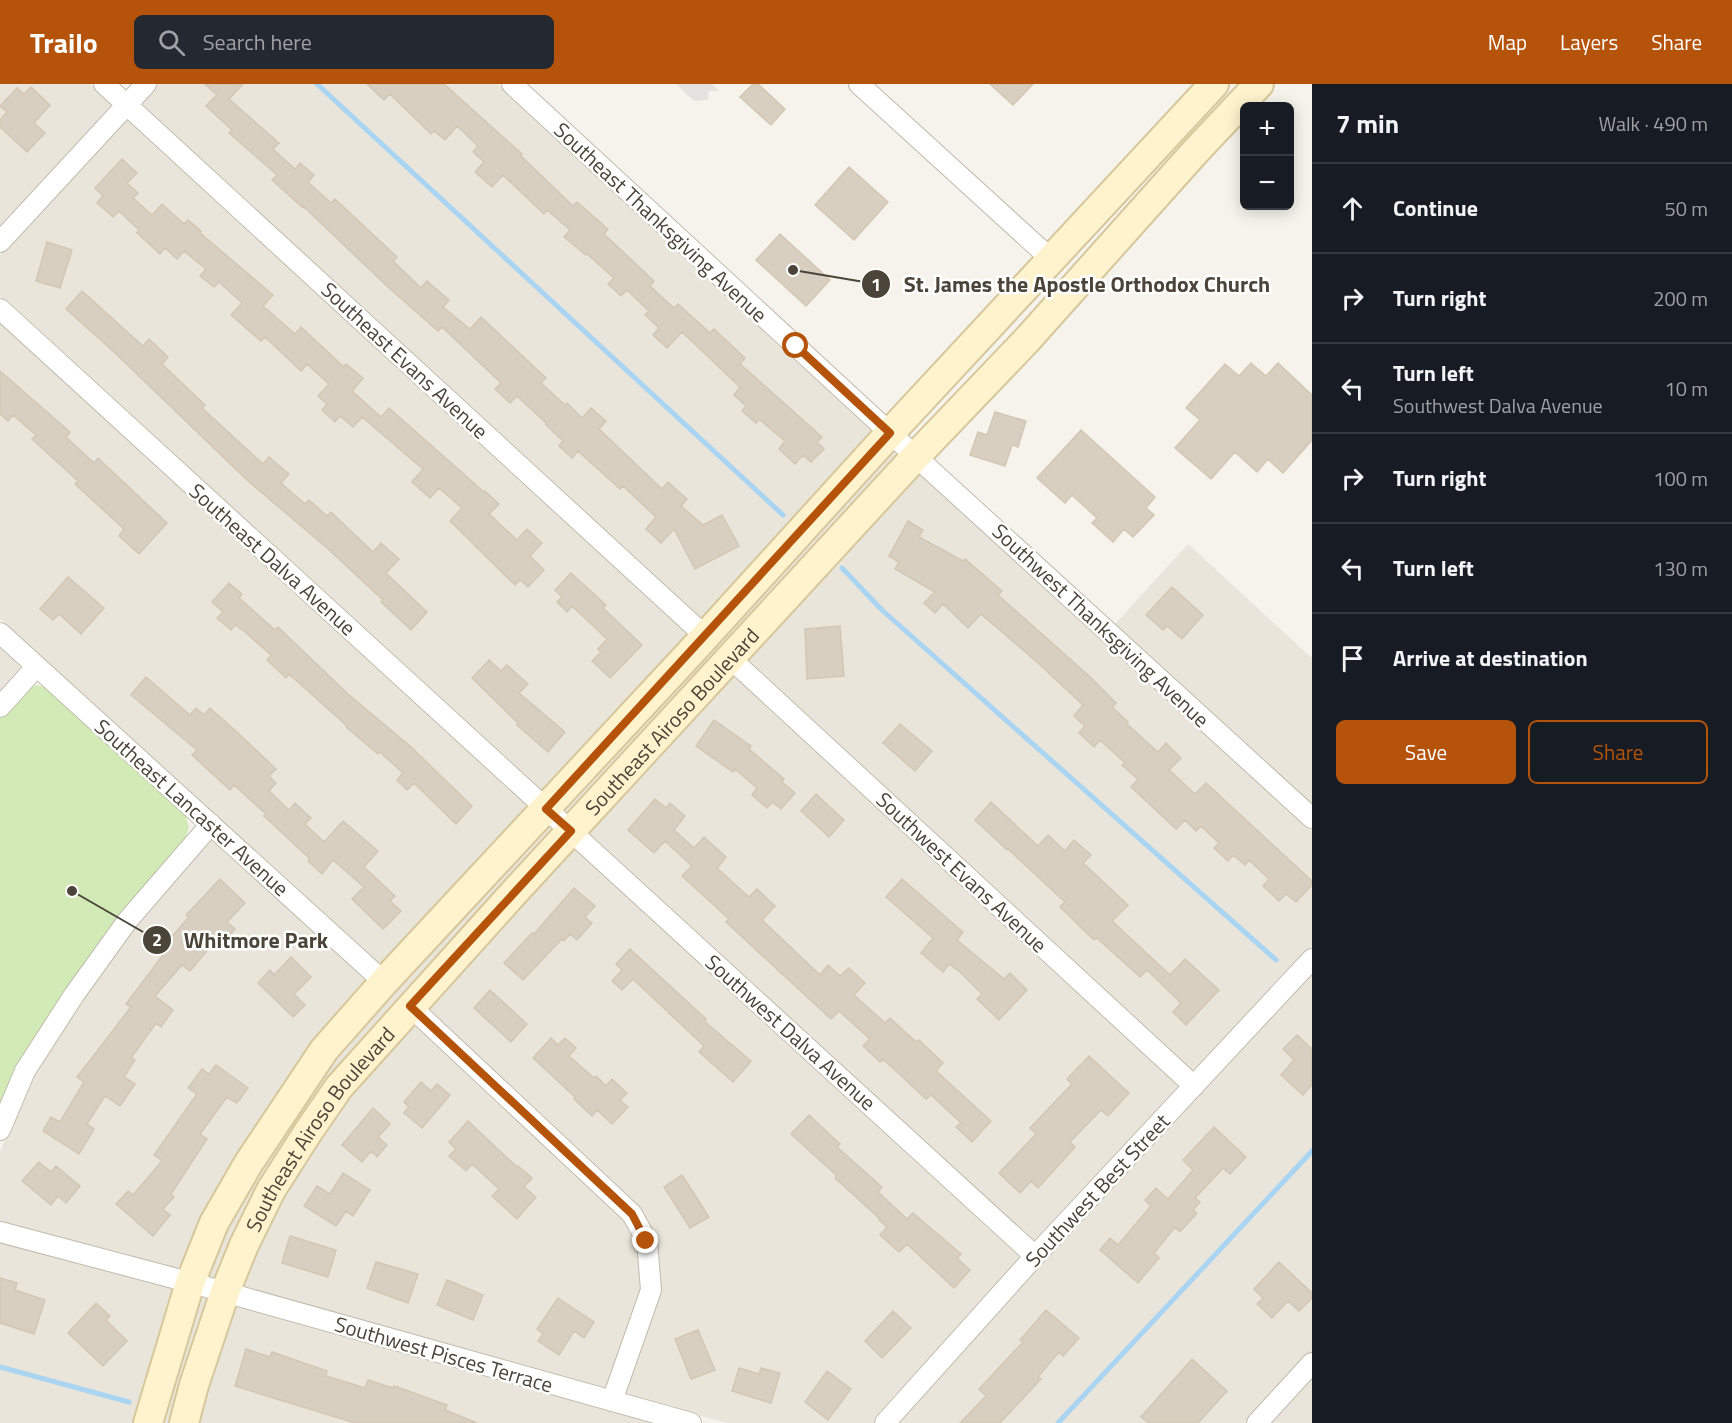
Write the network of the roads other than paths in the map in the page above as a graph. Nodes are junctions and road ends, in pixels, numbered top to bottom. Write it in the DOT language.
graph roads {
  1 [pos="104,84"];
  2 [pos="146,84"];
  3 [pos="512,84"];
  4 [pos="860,84"];
  5 [pos="1214,84"];
  6 [pos="1259,84"];
  7 [pos="127,105"];
  8 [pos="0,242"];
  9 [pos="1052,260"];
  10 [pos="0,309"];
  11 [pos="890,433"];
  12 [pos="916,456"];
  13 [pos="0,633"];
  14 [pos="705,636"];
  15 [pos="731,659"];
  16 [pos="36,667"];
  17 [pos="0,707"];
  18 [pos="546,809"];
  19 [pos="1312,818"];
  20 [pos="211,824"];
  21 [pos="571,831"];
  22 [pos="1312,959"];
  23 [pos="384,982"];
  24 [pos="410,1006"];
  25 [pos="1194,1086"];
  26 [pos="0,1130"];
  27 [pos="0,1232"];
  28 [pos="1035,1256"];
  29 [pos="193,1283"];
  30 [pos="225,1292"];
  31 [pos="1312,1363"];
  32 [pos="612,1401"];
  33 [pos="148,1423"];
  34 [pos="184,1423"];
  35 [pos="691,1423"];
  36 [pos="885,1423"];
  37 [pos="1257,1423"];
  1 -- 7 [label="street, Southeast Evans Avenue"];
  2 -- 7 [label="street"];
  3 -- 11 [label="street, Southeast Thanksgiving Avenue"];
  4 -- 9 [label="street"];
  5 -- 9 [label="main road, Southeast Airoso Boulevard"];
  6 -- 12 [label="main road, Southeast Airoso Boulevard"];
  7 -- 8 [label="street"];
  7 -- 14 [label="street, Southeast Evans Avenue"];
  9 -- 11 [label="main road, Southeast Airoso Boulevard"];
  10 -- 18 [label="street, Southeast Dalva Avenue"];
  11 -- 12 [label="street, Southwest Thanksgiving Avenue"];
  11 -- 14 [label="main road, Southeast Airoso Boulevard"];
  12 -- 15 [label="main road, Southeast Airoso Boulevard"];
  12 -- 19 [label="street, Southwest Thanksgiving Avenue"];
  13 -- 16 [label="street, Southeast Lancaster Avenue"];
  14 -- 18 [label="main road, Southeast Airoso Boulevard"];
  15 -- 21 [label="main road, Southeast Airoso Boulevard"];
  15 -- 25 [label="street, Southwest Evans Avenue"];
  16 -- 17 [label="street"];
  16 -- 20 [label="street, Southeast Lancaster Avenue"];
  18 -- 21 [label="street, Southwest Dalva Avenue"];
  18 -- 23 [label="main road, Southeast Airoso Boulevard"];
  20 -- 23 [label="street, Southeast Lancaster Avenue"];
  20 -- 26 [label="street"];
  21 -- 24 [label="main road, Southeast Airoso Boulevard"];
  21 -- 28 [label="street, Southwest Dalva Avenue"];
  22 -- 25 [label="street, Southwest Best Street"];
  23 -- 29 [label="main road, Southeast Airoso Boulevard"];
  24 -- 30 [label="main road, Southeast Airoso Boulevard"];
  24 -- 32 [label="street"];
  25 -- 28 [label="street, Southwest Best Street"];
  27 -- 29 [label="street, Southwest Pisces Terrace"];
  28 -- 36 [label="street, Southwest Best Street"];
  29 -- 30 [label="street, Southwest Pisces Terrace"];
  29 -- 33 [label="main road, Southeast Airoso Boulevard"];
  30 -- 32 [label="street, Southwest Pisces Terrace"];
  30 -- 34 [label="main road, Southeast Airoso Boulevard"];
  31 -- 37 [label="street"];
  32 -- 35 [label="street, Southwest Pisces Terrace"];
}
